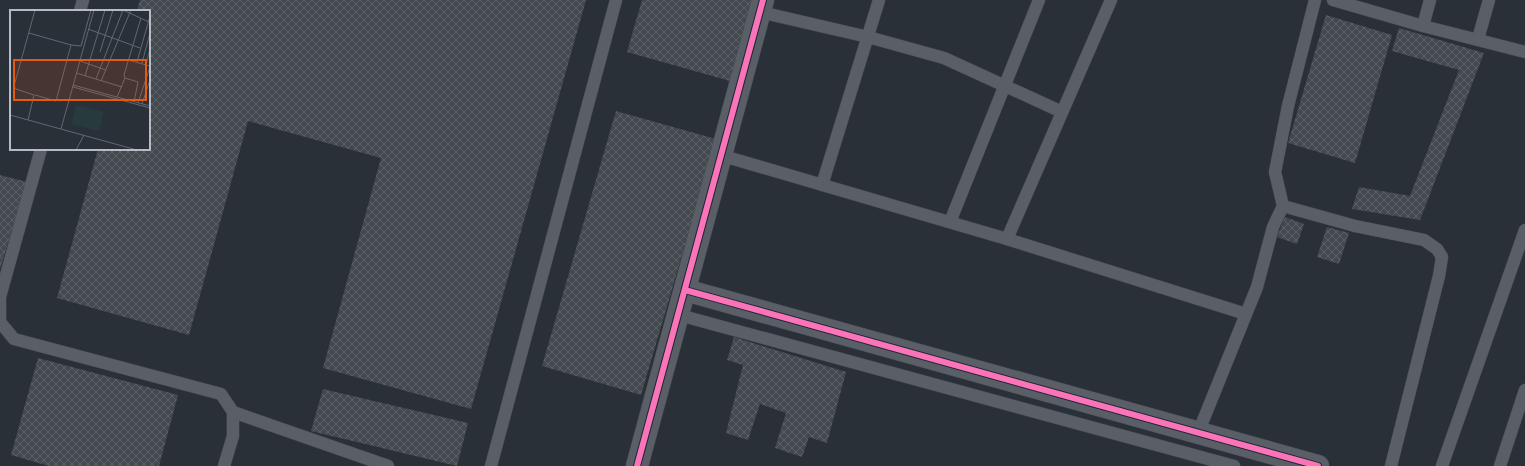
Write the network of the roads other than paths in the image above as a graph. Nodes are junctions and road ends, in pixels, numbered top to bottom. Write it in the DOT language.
graph roads {
  1 [pos="83,0"];
  2 [pos="616,0"];
  3 [pos="879,0"];
  4 [pos="1039,0"];
  5 [pos="1111,0"];
  6 [pos="1315,0"];
  7 [pos="1333,0"];
  8 [pos="1430,0"];
  9 [pos="1489,0"];
  10 [pos="761,6"];
  11 [pos="80,10"];
  12 [pos="1424,26"];
  13 [pos="868,36"];
  14 [pos="1478,39"];
  15 [pos="1525,52"];
  16 [pos="1004,85"];
  17 [pos="1062,112"];
  18 [pos="42,150"];
  19 [pos="720,155"];
  20 [pos="822,185"];
  21 [pos="1283,206"];
  22 [pos="950,222"];
  23 [pos="1525,230"];
  24 [pos="1007,239"];
  25 [pos="685,290"];
  26 [pos="1246,314"];
  27 [pos="679,315"];
  28 [pos="1525,390"];
  29 [pos="233,412"];
  30 [pos="1198,433"];
  31 [pos="224,466"];
  32 [pos="388,466"];
  33 [pos="492,466"];
  34 [pos="637,466"];
  35 [pos="1234,466"];
  36 [pos="1318,466"];
  37 [pos="1391,466"];
  38 [pos="1442,466"];
  39 [pos="1500,466"];
  1 -- 11 [label="lane"];
  2 -- 33 [label="lane"];
  3 -- 13 [label="lane"];
  4 -- 16 [label="lane"];
  5 -- 17 [label="lane"];
  6 -- 21 [label="lane"];
  7 -- 12 [label="lane"];
  8 -- 12 [label="lane"];
  9 -- 14 [label="lane"];
  10 -- 13 [label="lane"];
  10 -- 19 [label="street"];
  12 -- 14 [label="lane"];
  13 -- 16 [label="lane"];
  13 -- 20 [label="lane"];
  14 -- 15 [label="lane"];
  16 -- 17 [label="lane"];
  16 -- 22 [label="lane"];
  17 -- 24 [label="lane"];
  18 -- 29 [label="lane"];
  19 -- 20 [label="lane"];
  19 -- 25 [label="street"];
  20 -- 22 [label="lane"];
  21 -- 26 [label="lane"];
  21 -- 37 [label="lane"];
  22 -- 24 [label="lane"];
  23 -- 38 [label="lane"];
  24 -- 26 [label="lane"];
  25 -- 27 [label="street"];
  25 -- 30 [label="street"];
  26 -- 30 [label="lane"];
  27 -- 34 [label="street"];
  27 -- 35 [label="lane"];
  28 -- 39 [label="lane"];
  29 -- 31 [label="lane"];
  29 -- 32 [label="lane"];
  30 -- 36 [label="street"];
}
